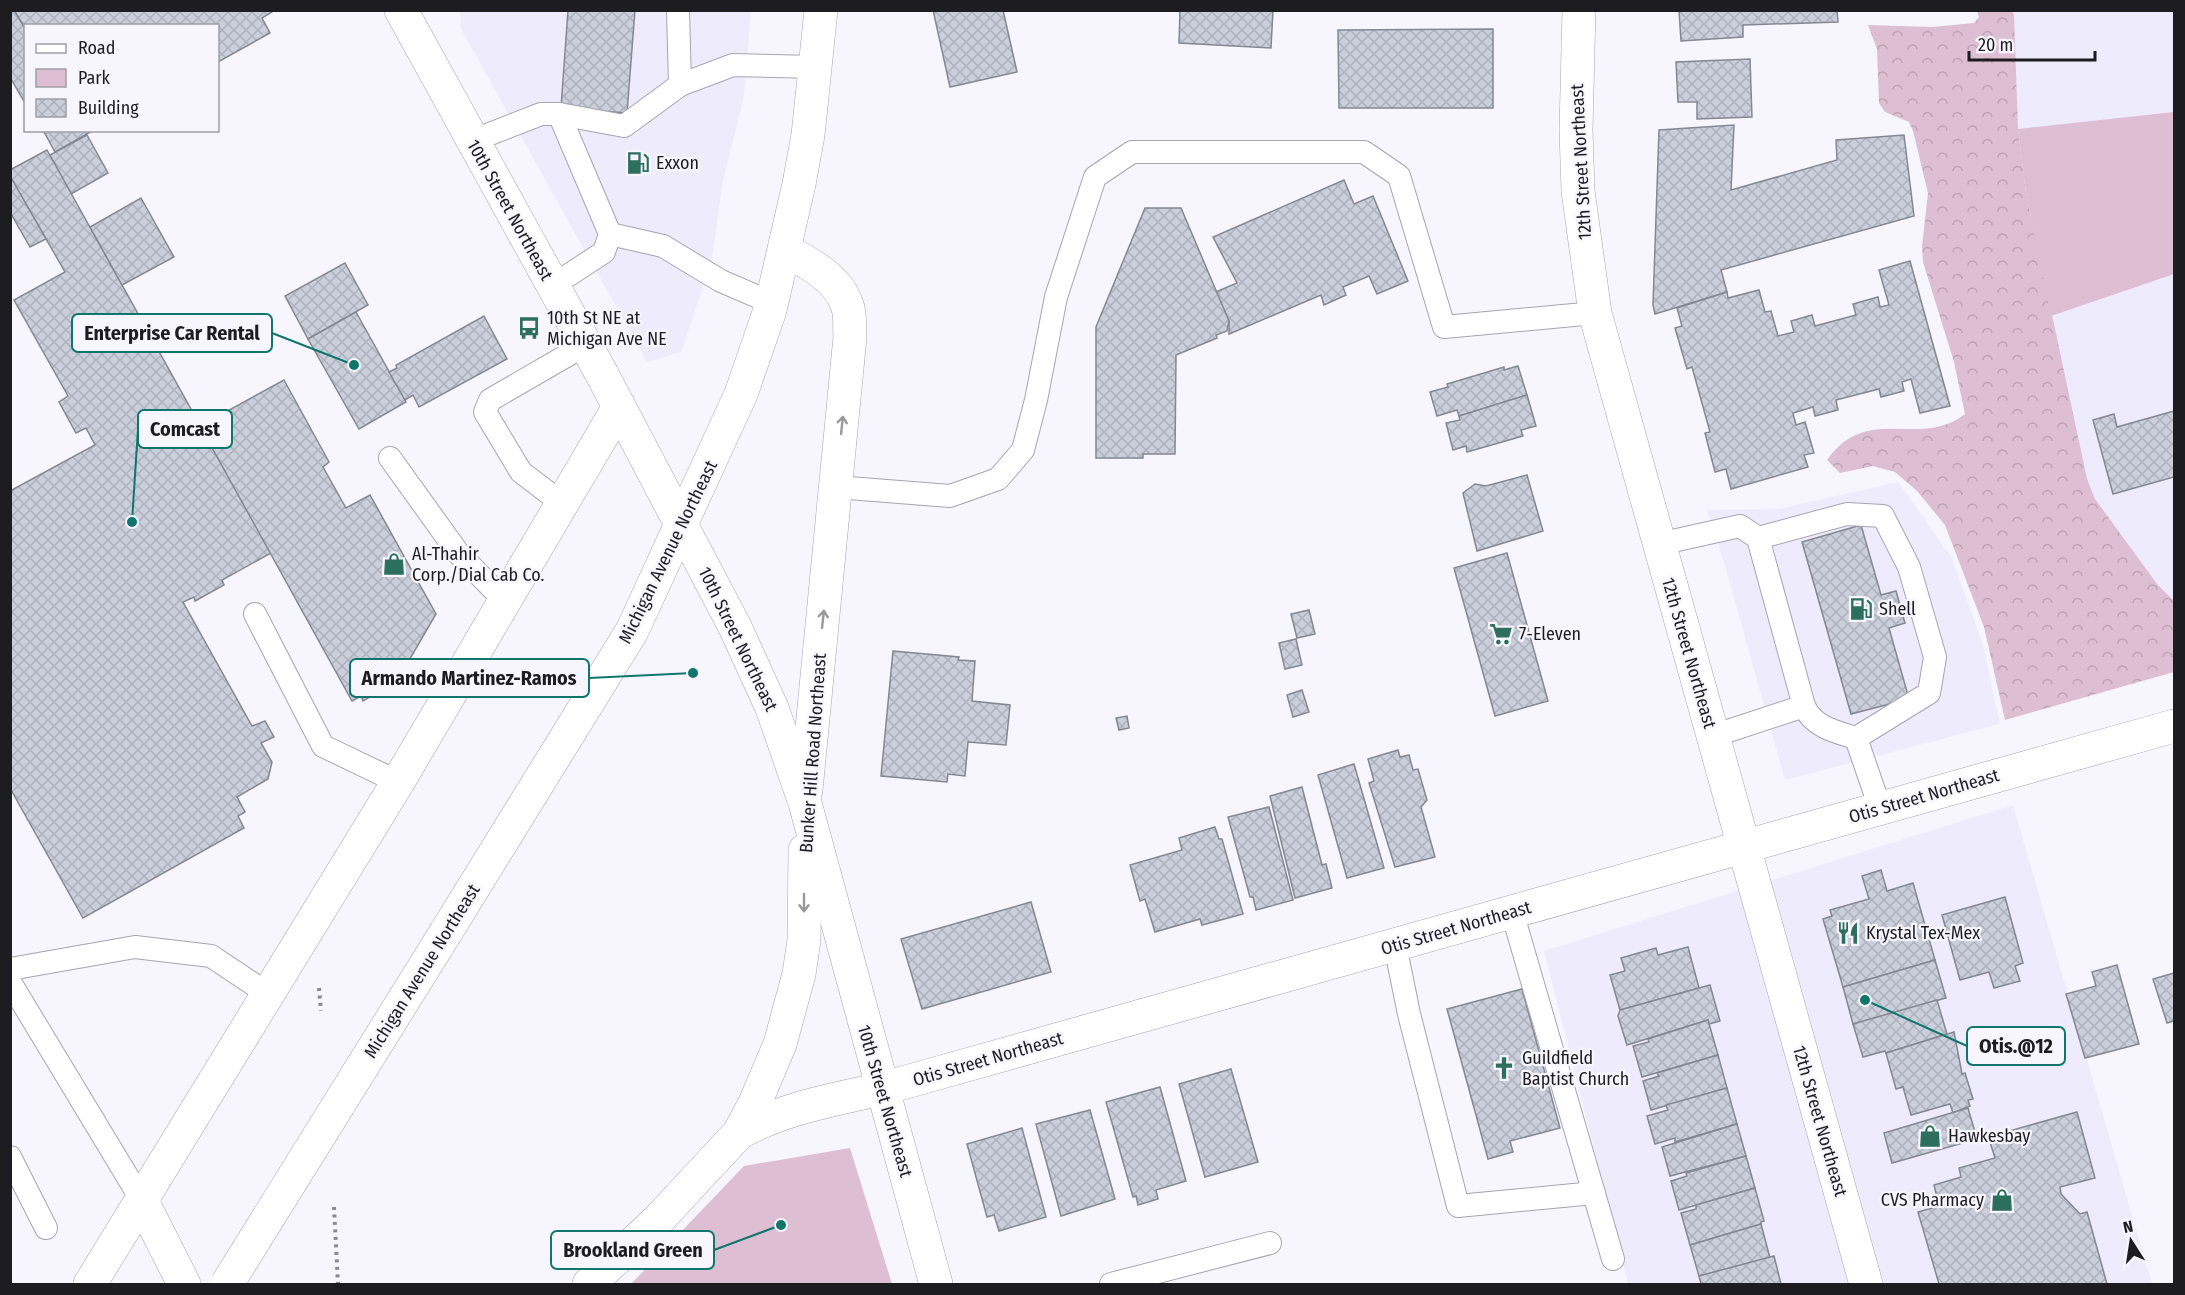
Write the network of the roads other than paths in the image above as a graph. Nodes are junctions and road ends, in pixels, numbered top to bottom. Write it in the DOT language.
graph roads {
  1 [pos="401,10"];
  2 [pos="678,10"];
  3 [pos="821,10"];
  4 [pos="1579,10"];
  5 [pos="815,67"];
  6 [pos="680,85"];
  7 [pos="559,114"];
  8 [pos="472,141"];
  9 [pos="610,234"];
  10 [pos="785,251"];
  11 [pos="552,286"];
  12 [pos="772,303"];
  13 [pos="1595,313"];
  14 [pos="585,345"];
  15 [pos="619,407"];
  16 [pos="390,458"];
  17 [pos="836,487"];
  18 [pos="563,504"];
  19 [pos="682,526"];
  20 [pos="1758,538"];
  21 [pos="1659,544"];
  22 [pos="506,602"];
  23 [pos="255,614"];
  24 [pos="1804,706"];
  25 [pos="2175,726"];
  26 [pos="1713,736"];
  27 [pos="1856,738"];
  28 [pos="398,782"];
  29 [pos="805,803"];
  30 [pos="1880,808"];
  31 [pos="1743,847"];
  32 [pos="1512,912"];
  33 [pos="1395,945"];
  34 [pos="10,969"];
  35 [pos="10,982"];
  36 [pos="268,994"];
  37 [pos="881,1089"];
  38 [pos="739,1132"];
  39 [pos="10,1157"];
  40 [pos="1594,1194"];
  41 [pos="141,1199"];
  42 [pos="46,1228"];
  43 [pos="1270,1243"];
  44 [pos="1612,1259"];
  45 [pos="90,1284"];
  46 [pos="184,1284"];
  47 [pos="227,1284"];
  48 [pos="589,1284"];
  49 [pos="936,1284"];
  50 [pos="1111,1284"];
  51 [pos="1866,1284"];
  1 -- 8 [label="street, 10th Street Northeast"];
  2 -- 6 [label="lane"];
  3 -- 5 [label="street, Michigan Avenue Northeast"];
  4 -- 13 [label="street, 12th Street Northeast"];
  5 -- 6 [label="lane"];
  5 -- 10 [label="street, Michigan Avenue Northeast"];
  6 -- 7 [label="lane"];
  7 -- 8 [label="lane"];
  7 -- 9 [label="lane"];
  8 -- 11 [label="street, 10th Street Northeast"];
  9 -- 11 [label="lane"];
  9 -- 12 [label="lane"];
  10 -- 12 [label="street, Michigan Avenue Northeast"];
  17 -- 10 [label="street, Bunker Hill Road Northeast, one-way"];
  11 -- 14 [label="street, 10th Street Northeast"];
  12 -- 19 [label="street, Michigan Avenue Northeast"];
  13 -- 17 [label="lane"];
  13 -- 21 [label="street, 12th Street Northeast"];
  14 -- 15 [label="street, 10th Street Northeast"];
  14 -- 18 [label="lane"];
  15 -- 18 [label="street"];
  15 -- 19 [label="street, 10th Street Northeast"];
  16 -- 22 [label="lane"];
  29 -- 17 [label="street, Bunker Hill Road Northeast, one-way"];
  18 -- 22 [label="street"];
  19 -- 29 [label="street, 10th Street Northeast"];
  19 -- 47 [label="street, Michigan Avenue Northeast, bridge"];
  20 -- 21 [label="lane"];
  20 -- 24 [label="lane"];
  20 -- 27 [label="lane"];
  21 -- 26 [label="street, 12th Street Northeast"];
  22 -- 28 [label="street"];
  23 -- 28 [label="lane"];
  24 -- 26 [label="lane"];
  24 -- 27 [label="lane"];
  25 -- 30 [label="street, Otis Street Northeast"];
  26 -- 31 [label="street, 12th Street Northeast"];
  27 -- 30 [label="lane"];
  28 -- 36 [label="street"];
  29 -- 37 [label="street, 10th Street Northeast"];
  29 -- 38 [label="street, Bunker Hill Road Northeast, one-way"];
  30 -- 31 [label="street, Otis Street Northeast"];
  31 -- 32 [label="street, Otis Street Northeast"];
  31 -- 51 [label="street, 12th Street Northeast"];
  32 -- 33 [label="street, Otis Street Northeast"];
  32 -- 40 [label="lane"];
  33 -- 37 [label="street, Otis Street Northeast"];
  33 -- 40 [label="lane"];
  34 -- 36 [label="lane"];
  35 -- 41 [label="lane"];
  36 -- 41 [label="street"];
  37 -- 38 [label="street, Otis Street Northeast"];
  37 -- 49 [label="street, 10th Street Northeast"];
  38 -- 48 [label="street, Bunker Hill Road Northeast"];
  39 -- 42 [label="lane"];
  40 -- 44 [label="lane"];
  41 -- 45 [label="street"];
  41 -- 46 [label="street"];
  43 -- 50 [label="lane"];
}
